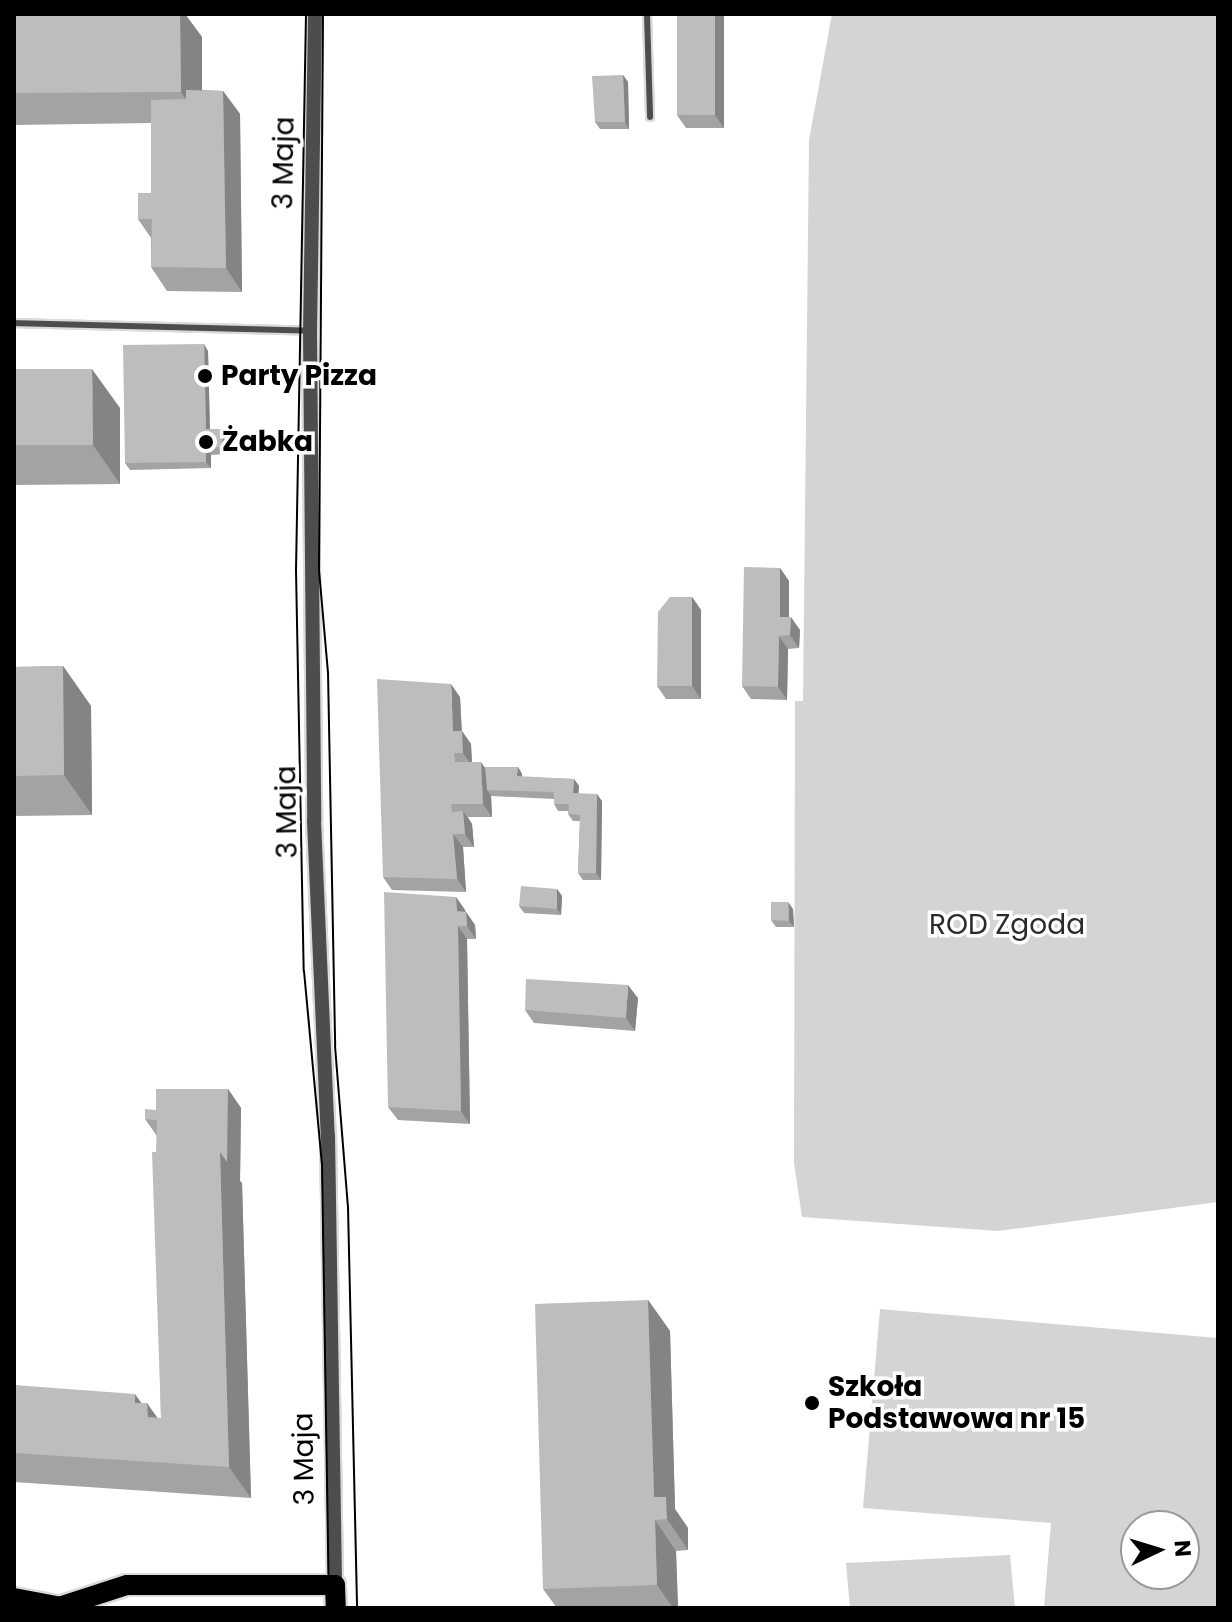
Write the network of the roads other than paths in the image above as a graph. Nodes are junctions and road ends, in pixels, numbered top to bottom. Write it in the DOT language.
graph roads {
  1 [pos="315,14"];
  2 [pos="647,14"];
  3 [pos="650,117"];
  4 [pos="14,323"];
  5 [pos="310,331"];
  6 [pos="335,1585"];
  7 [pos="14,1598"];
  8 [pos="64,1607"];
  9 [pos="336,1608"];
  1 -- 5 [label="street, 3 Maja"];
  2 -- 3 [label="lane"];
  4 -- 5 [label="lane"];
  5 -- 6 [label="street, 3 Maja"];
  6 -- 8 [label="main road"];
  6 -- 9 [label="main road, 3 Maja"];
  7 -- 8 [label="main road"];
}
